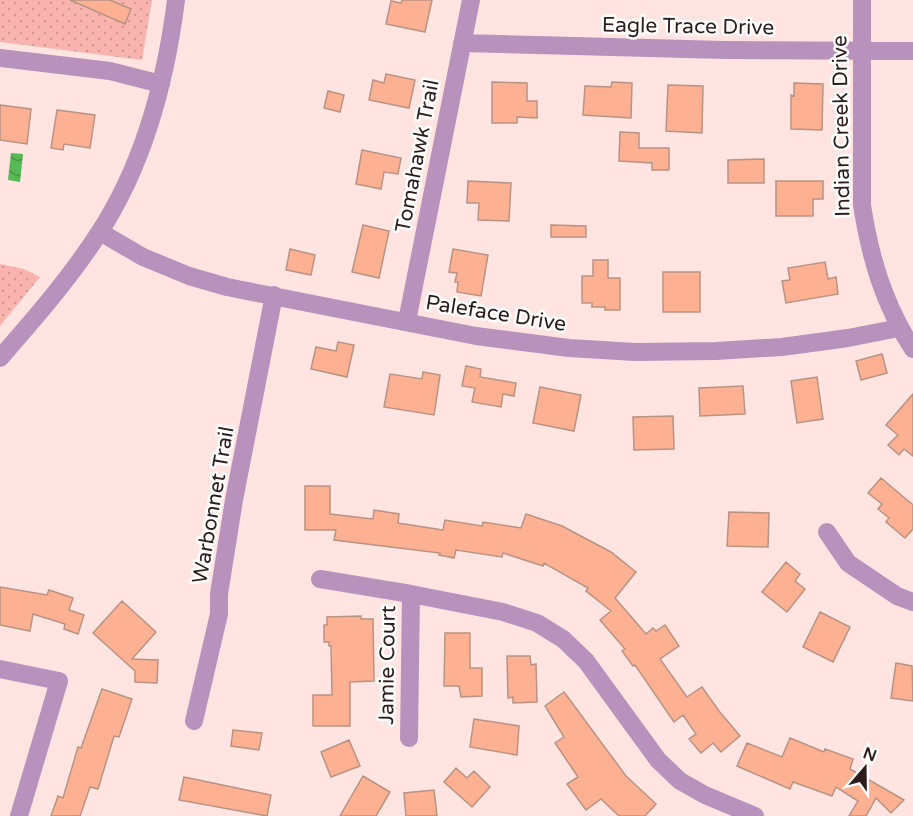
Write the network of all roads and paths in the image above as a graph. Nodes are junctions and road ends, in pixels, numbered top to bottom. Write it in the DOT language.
graph roads {
  1 [pos="176,0"];
  2 [pos="471,0"];
  3 [pos="862,0"];
  4 [pos="462,43"];
  5 [pos="861,51"];
  6 [pos="913,51"];
  7 [pos="0,58"];
  8 [pos="161,84"];
  9 [pos="100,232"];
  10 [pos="274,295"];
  11 [pos="407,321"];
  12 [pos="899,328"];
  13 [pos="913,348"];
  14 [pos="0,358"];
  15 [pos="827,532"];
  16 [pos="320,579"];
  17 [pos="411,594"];
  18 [pos="913,602"];
  19 [pos="0,669"];
  20 [pos="194,721"];
  21 [pos="409,738"];
  22 [pos="19,816"];
  23 [pos="755,816"];
  1 -- 8 [label="street"];
  2 -- 4 [label="street, Tomahawk Trail"];
  3 -- 5 [label="street, Indian Creek Drive"];
  4 -- 5 [label="street, Eagle Trace Drive"];
  4 -- 11 [label="street, Tomahawk Trail"];
  5 -- 6 [label="street, Eagle Trace Drive"];
  5 -- 12 [label="street, Indian Creek Drive"];
  7 -- 8 [label="street"];
  8 -- 9 [label="street"];
  9 -- 10 [label="street, Paleface Drive"];
  9 -- 14 [label="street"];
  10 -- 11 [label="street, Paleface Drive"];
  10 -- 20 [label="street, Warbonnet Trail"];
  11 -- 12 [label="street, Paleface Drive"];
  12 -- 13 [label="street, Indian Creek Drive"];
  15 -- 18 [label="street"];
  16 -- 17 [label="street"];
  17 -- 21 [label="street, Jamie Court"];
  17 -- 23 [label="street"];
  19 -- 22 [label="street"];
}
